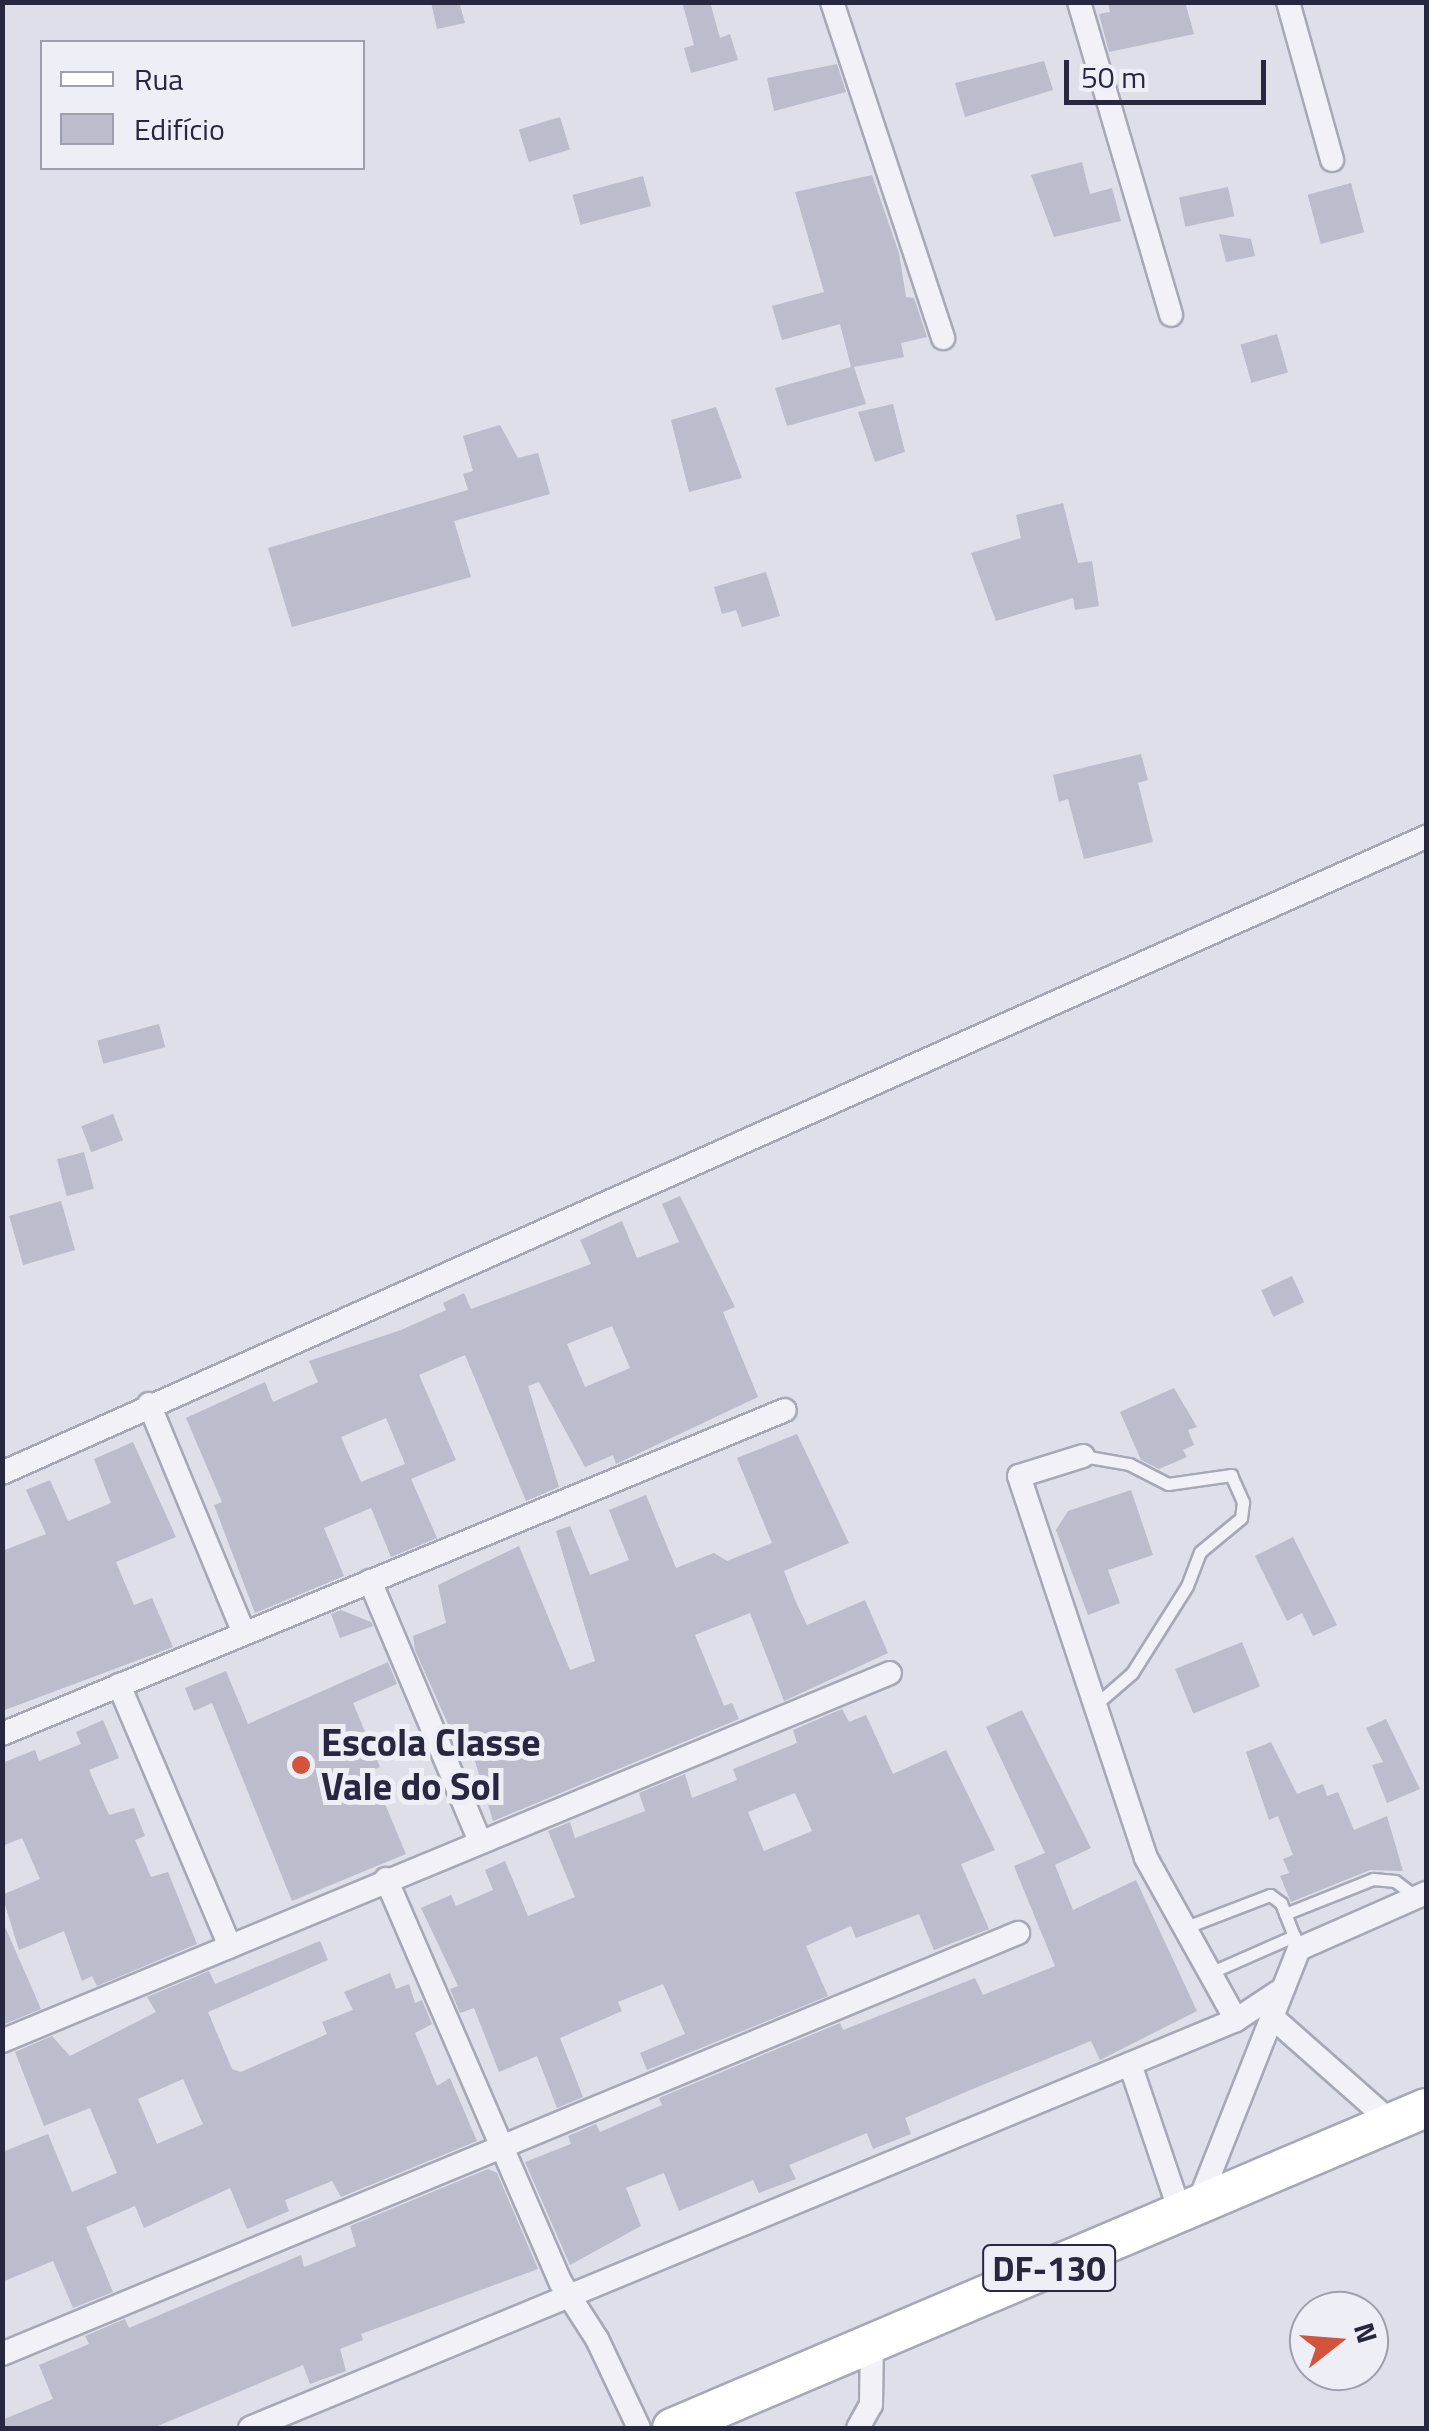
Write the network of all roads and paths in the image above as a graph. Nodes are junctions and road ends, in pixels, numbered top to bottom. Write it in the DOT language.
graph roads {
  1 [pos="832,2"];
  2 [pos="1079,2"];
  3 [pos="1288,2"];
  4 [pos="1332,160"];
  5 [pos="1171,314"];
  6 [pos="944,338"];
  7 [pos="1426,837"];
  8 [pos="149,1404"];
  9 [pos="785,1410"];
  10 [pos="1083,1456"];
  11 [pos="2,1472"];
  12 [pos="370,1581"];
  13 [pos="244,1633"];
  14 [pos="890,1673"];
  15 [pos="119,1685"];
  16 [pos="1095,1705"];
  17 [pos="2,1734"];
  18 [pos="480,1839"];
  19 [pos="386,1879"];
  20 [pos="1421,1895"];
  21 [pos="1285,1914"];
  22 [pos="1189,1926"];
  23 [pos="1018,1932"];
  24 [pos="1296,1942"];
  25 [pos="230,1946"];
  26 [pos="1212,1972"];
  27 [pos="1278,1992"];
  28 [pos="1271,2016"];
  29 [pos="1236,2020"];
  30 [pos="2,2042"];
  31 [pos="1130,2064"];
  32 [pos="1426,2108"];
  33 [pos="1391,2122"];
  34 [pos="501,2148"];
  35 [pos="1189,2208"];
  36 [pos="570,2294"];
  37 [pos="872,2344"];
  38 [pos="2,2354"];
  39 [pos="250,2428"];
  40 [pos="638,2428"];
  41 [pos="672,2428"];
  42 [pos="858,2428"];
  1 -- 6 [label="street"];
  2 -- 5 [label="street"];
  3 -- 4 [label="street"];
  7 -- 8 [label="street"];
  8 -- 11 [label="street"];
  8 -- 13 [label="street"];
  9 -- 12 [label="street"];
  10 -- 16 [label="street"];
  10 -- 16 [label="lane"];
  12 -- 13 [label="street"];
  12 -- 18 [label="street"];
  13 -- 15 [label="street"];
  14 -- 18 [label="street"];
  15 -- 17 [label="street"];
  15 -- 25 [label="street"];
  16 -- 22 [label="street"];
  18 -- 19 [label="street"];
  19 -- 25 [label="street"];
  19 -- 34 [label="street"];
  20 -- 21 [label="lane"];
  20 -- 24 [label="street"];
  21 -- 22 [label="lane"];
  21 -- 24 [label="lane"];
  22 -- 26 [label="street"];
  23 -- 34 [label="street"];
  24 -- 26 [label="lane"];
  24 -- 27 [label="street"];
  25 -- 30 [label="street"];
  26 -- 29 [label="street"];
  27 -- 28 [label="street"];
  27 -- 29 [label="street"];
  28 -- 33 [label="street"];
  28 -- 35 [label="street"];
  29 -- 31 [label="street"];
  31 -- 35 [label="street"];
  31 -- 36 [label="street"];
  32 -- 33 [label="main road, DF-130"];
  33 -- 35 [label="main road, DF-130"];
  34 -- 36 [label="street"];
  34 -- 38 [label="street"];
  35 -- 37 [label="main road, DF-130"];
  36 -- 39 [label="street"];
  36 -- 40 [label="street"];
  37 -- 41 [label="main road, DF-130"];
  37 -- 42 [label="street"];
}
